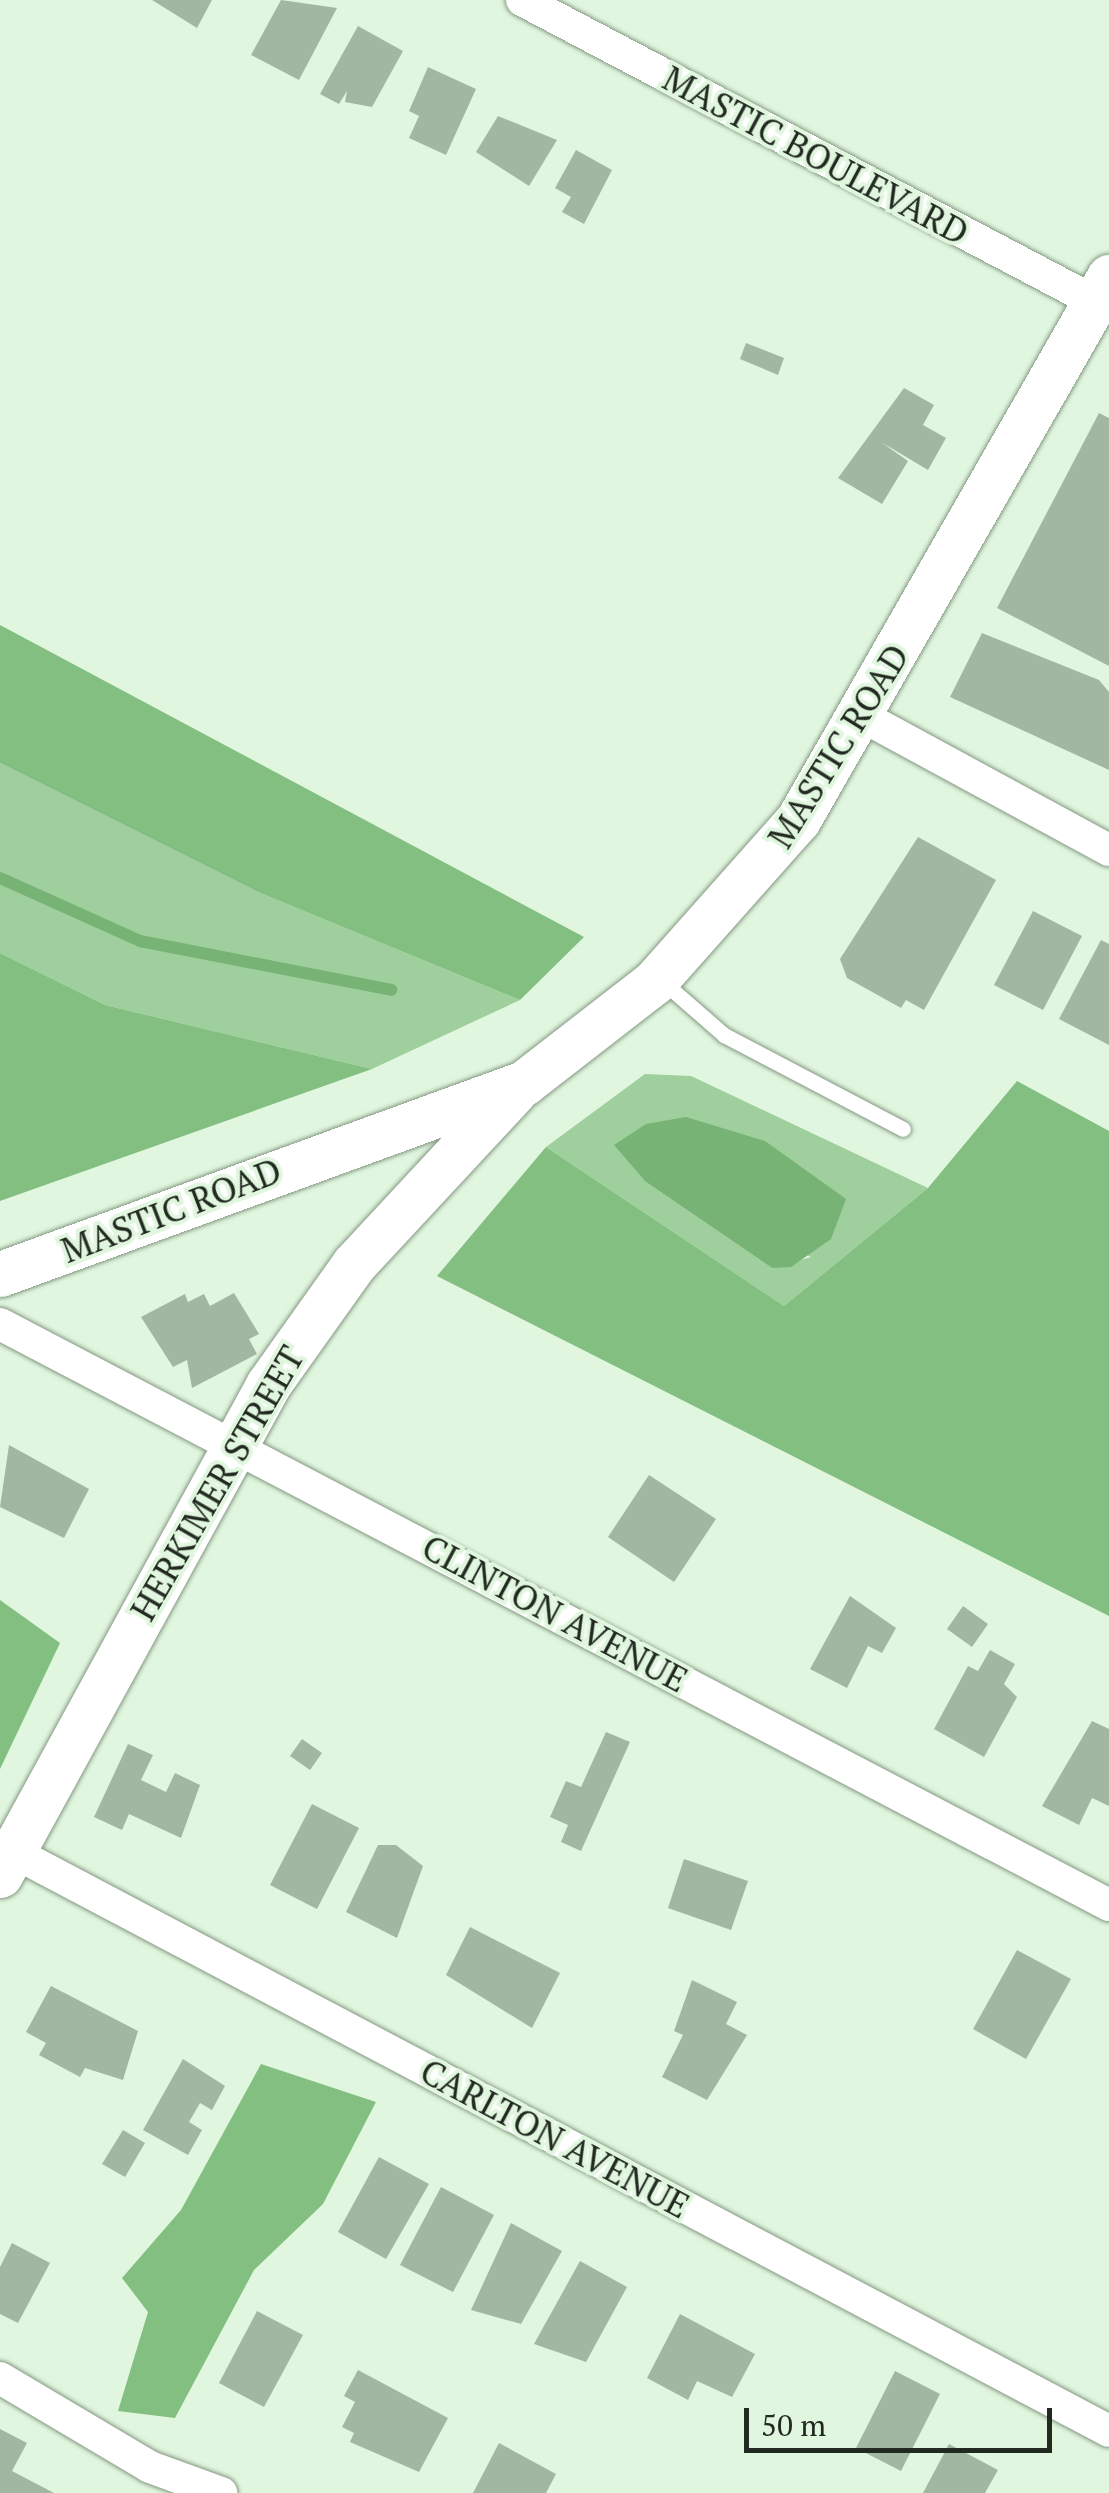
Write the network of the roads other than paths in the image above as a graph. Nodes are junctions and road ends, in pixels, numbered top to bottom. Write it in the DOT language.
graph roads {
  1 [pos="522,0"];
  2 [pos="1104,296"];
  3 [pos="862,716"];
  4 [pos="1109,850"];
  5 [pos="658,978"];
  6 [pos="524,1082"];
  7 [pos="903,1128"];
  8 [pos="0,1274"];
  9 [pos="0,1324"];
  10 [pos="229,1449"];
  11 [pos="4,1857"];
  12 [pos="1109,1905"];
  13 [pos="0,2378"];
  14 [pos="1109,2430"];
  15 [pos="211,2491"];
  1 -- 2 [label="street, MASTIC BOULEVARD"];
  2 -- 3 [label="main road, MASTIC ROAD"];
  3 -- 4 [label="street"];
  3 -- 5 [label="main road, MASTIC ROAD"];
  5 -- 6 [label="main road, MASTIC ROAD"];
  5 -- 7 [label="lane"];
  6 -- 8 [label="main road, MASTIC ROAD"];
  6 -- 10 [label="main road, HERKIMER STREET"];
  9 -- 10 [label="street, CLINTON AVENUE"];
  10 -- 11 [label="main road, HERKIMER STREET"];
  10 -- 12 [label="street, CLINTON AVENUE"];
  11 -- 14 [label="street, CARLTON AVENUE"];
  13 -- 15 [label="street"];
}
